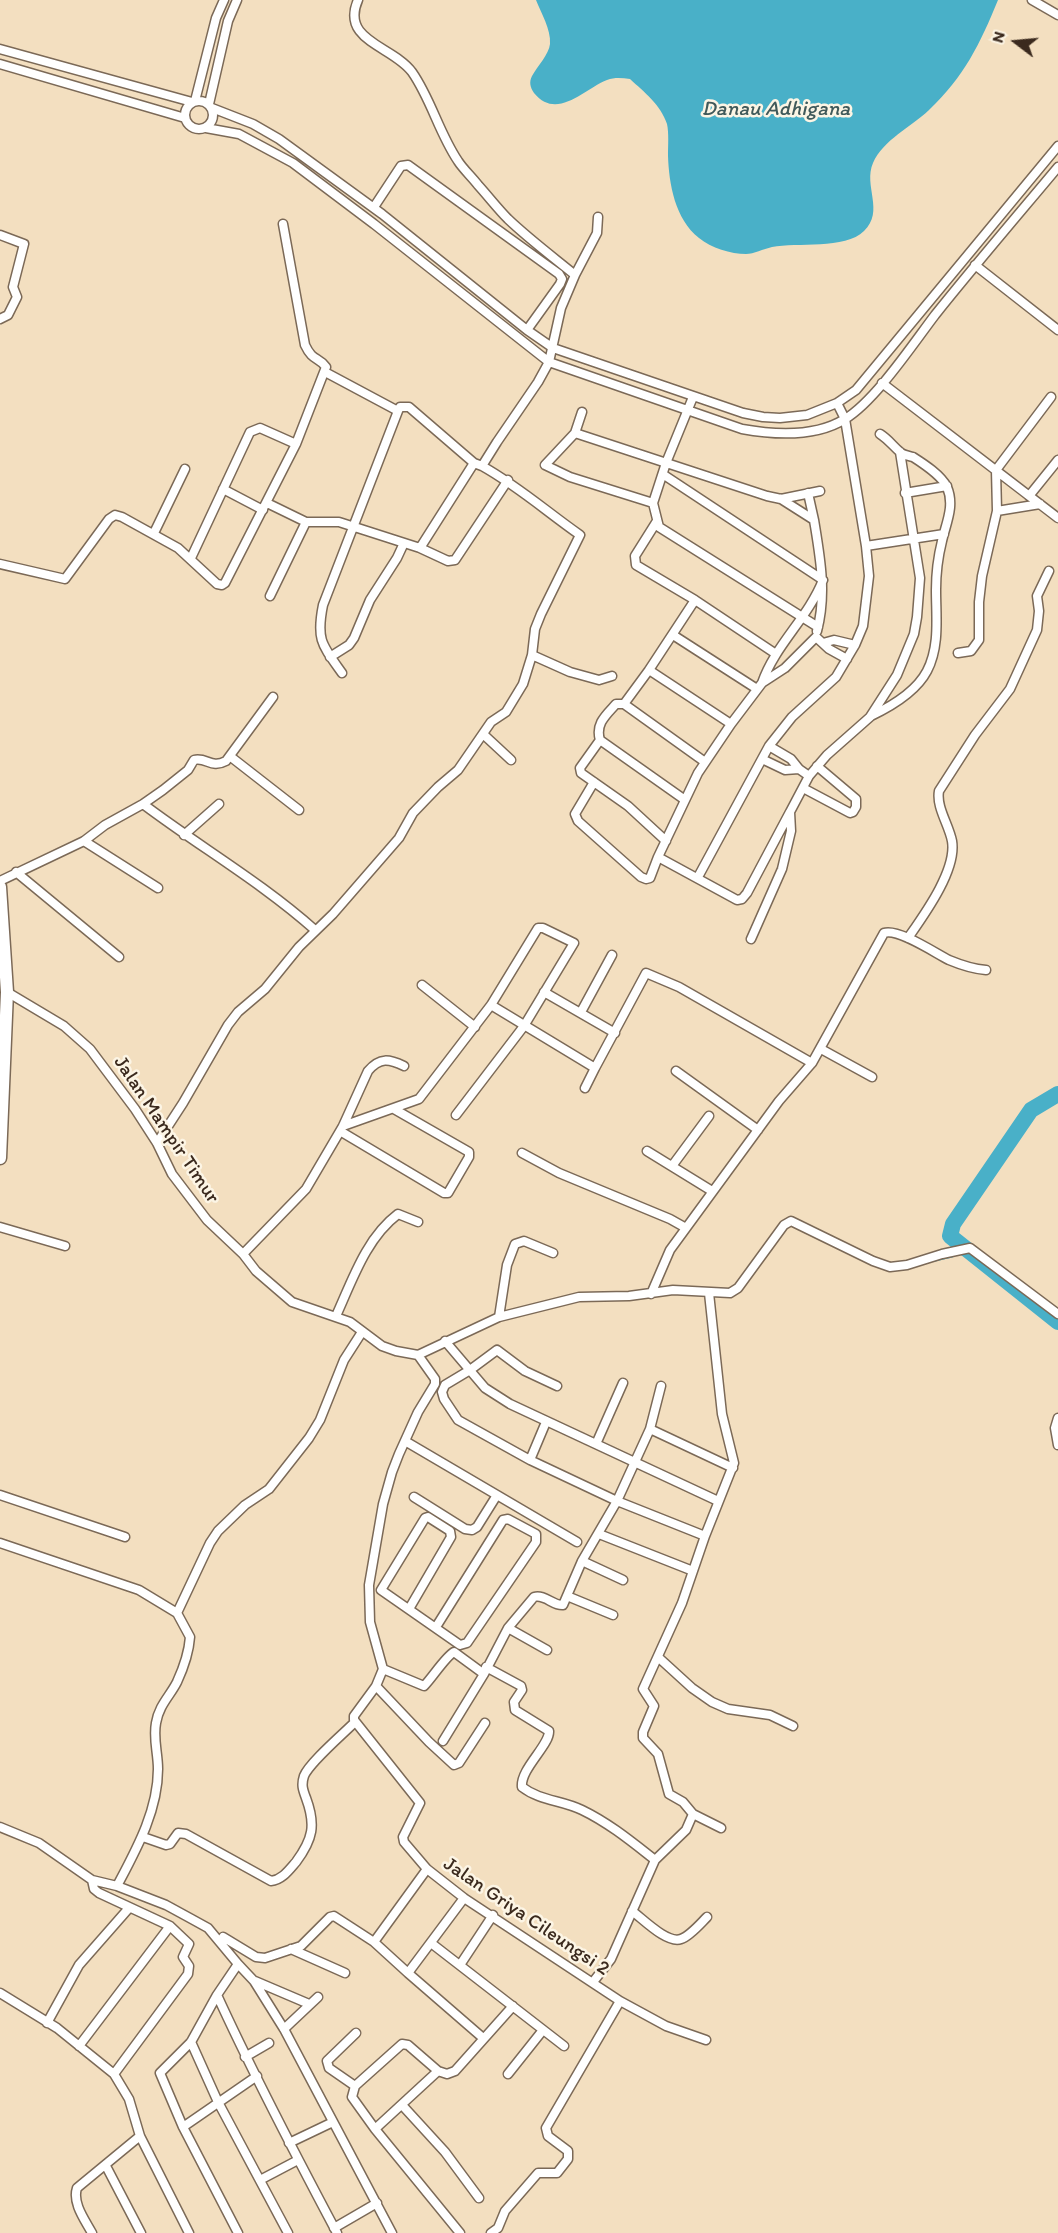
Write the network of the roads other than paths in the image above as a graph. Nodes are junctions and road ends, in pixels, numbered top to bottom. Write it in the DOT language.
graph roads {
  1 [pos="224,0"];
  2 [pos="237,0"];
  3 [pos="358,0"];
  4 [pos="1032,0"];
  5 [pos="1058,15"];
  6 [pos="0,49"];
  7 [pos="0,64"];
  8 [pos="194,101"];
  9 [pos="211,106"];
  10 [pos="185,118"];
  11 [pos="206,128"];
  12 [pos="1058,146"];
  13 [pos="1044,163"];
  14 [pos="1056,169"];
  15 [pos="374,207"];
  16 [pos="382,214"];
  17 [pos="598,217"];
  18 [pos="283,224"];
  19 [pos="374,224"];
  20 [pos="0,235"];
  21 [pos="975,265"];
  22 [pos="574,275"];
  23 [pos="0,319"];
  24 [pos="527,330"];
  25 [pos="1058,330"];
  26 [pos="553,348"];
  27 [pos="549,362"];
  28 [pos="325,372"];
  29 [pos="882,383"];
  30 [pos="693,397"];
  31 [pos="1052,397"];
  32 [pos="837,403"];
  33 [pos="398,411"];
  34 [pos="582,412"];
  35 [pos="688,412"];
  36 [pos="845,419"];
  37 [pos="575,433"];
  38 [pos="880,434"];
  39 [pos="296,444"];
  40 [pos="900,452"];
  41 [pos="1058,460"];
  42 [pos="666,463"];
  43 [pos="478,465"];
  44 [pos="185,469"];
  45 [pos="996,470"];
  46 [pos="664,476"];
  47 [pos="508,480"];
  48 [pos="946,486"];
  49 [pos="223,489"];
  50 [pos="820,491"];
  51 [pos="808,493"];
  52 [pos="905,493"];
  53 [pos="1029,496"];
  54 [pos="781,499"];
  55 [pos="653,503"];
  56 [pos="1040,504"];
  57 [pos="265,507"];
  58 [pos="997,512"];
  59 [pos="1058,518"];
  60 [pos="814,519"];
  61 [pos="657,521"];
  62 [pos="306,522"];
  63 [pos="353,526"];
  64 [pos="154,533"];
  65 [pos="944,534"];
  66 [pos="913,539"];
  67 [pos="404,543"];
  68 [pos="866,546"];
  69 [pos="420,548"];
  70 [pos="191,558"];
  71 [pos="0,564"];
  72 [pos="1049,571"];
  73 [pos="823,580"];
  74 [pos="270,596"];
  75 [pos="695,600"];
  76 [pos="803,617"];
  77 [pos="818,627"];
  78 [pos="673,635"];
  79 [pos="820,640"];
  80 [pos="855,645"];
  81 [pos="958,653"];
  82 [pos="776,654"];
  83 [pos="532,655"];
  84 [pos="330,657"];
  85 [pos="847,659"];
  86 [pos="649,670"];
  87 [pos="342,673"];
  88 [pos="612,676"];
  89 [pos="759,686"];
  90 [pos="273,697"];
  91 [pos="624,704"];
  92 [pos="870,717"];
  93 [pos="731,724"];
  94 [pos="483,734"];
  95 [pos="600,740"];
  96 [pos="769,746"];
  97 [pos="231,757"];
  98 [pos="762,759"];
  99 [pos="511,760"];
  100 [pos="705,762"];
  101 [pos="817,766"];
  102 [pos="799,769"];
  103 [pos="809,776"];
  104 [pos="594,782"];
  105 [pos="802,788"];
  106 [pos="685,800"];
  107 [pos="143,804"];
  108 [pos="219,804"];
  109 [pos="299,810"];
  110 [pos="790,812"];
  111 [pos="184,836"];
  112 [pos="84,841"];
  113 [pos="666,841"];
  114 [pos="658,857"];
  115 [pos="16,872"];
  116 [pos="698,877"];
  117 [pos="0,881"];
  118 [pos="0,887"];
  119 [pos="158,888"];
  120 [pos="1,903"];
  121 [pos="315,930"];
  122 [pos="908,938"];
  123 [pos="751,939"];
  124 [pos="612,956"];
  125 [pos="119,957"];
  126 [pos="986,970"];
  127 [pos="422,985"];
  128 [pos="7,992"];
  129 [pos="544,992"];
  130 [pos="491,1005"];
  131 [pos="581,1012"];
  132 [pos="524,1026"];
  133 [pos="475,1027"];
  134 [pos="615,1033"];
  135 [pos="3,1036"];
  136 [pos="821,1048"];
  137 [pos="812,1064"];
  138 [pos="404,1066"];
  139 [pos="595,1068"];
  140 [pos="676,1071"];
  141 [pos="872,1077"];
  142 [pos="585,1088"];
  143 [pos="394,1108"];
  144 [pos="456,1116"];
  145 [pos="709,1116"];
  146 [pos="342,1128"];
  147 [pos="758,1130"];
  148 [pos="157,1143"];
  149 [pos="647,1151"];
  150 [pos="522,1153"];
  151 [pos="0,1158"];
  152 [pos="672,1166"];
  153 [pos="712,1191"];
  154 [pos="418,1222"];
  155 [pos="0,1227"];
  156 [pos="686,1228"];
  157 [pos="65,1246"];
  158 [pos="554,1253"];
  159 [pos="243,1254"];
  160 [pos="709,1293"];
  161 [pos="651,1294"];
  162 [pos="1058,1314"];
  163 [pos="336,1316"];
  164 [pos="499,1317"];
  165 [pos="362,1332"];
  166 [pos="445,1341"];
  167 [pos="418,1355"];
  168 [pos="470,1370"];
  169 [pos="623,1383"];
  170 [pos="557,1386"];
  171 [pos="662,1386"];
  172 [pos="1058,1418"];
  173 [pos="546,1422"];
  174 [pos="650,1429"];
  175 [pos="405,1441"];
  176 [pos="596,1444"];
  177 [pos="1058,1446"];
  178 [pos="530,1460"];
  179 [pos="634,1461"];
  180 [pos="733,1468"];
  181 [pos="0,1495"];
  182 [pos="496,1495"];
  183 [pos="414,1497"];
  184 [pos="617,1501"];
  185 [pos="718,1501"];
  186 [pos="599,1534"];
  187 [pos="705,1536"];
  188 [pos="124,1537"];
  189 [pos="577,1542"];
  190 [pos="0,1543"];
  191 [pos="582,1561"];
  192 [pos="693,1571"];
  193 [pos="623,1580"];
  194 [pos="369,1585"];
  195 [pos="381,1590"];
  196 [pos="567,1596"];
  197 [pos="409,1609"];
  198 [pos="177,1613"];
  199 [pos="613,1615"];
  200 [pos="436,1627"];
  201 [pos="508,1628"];
  202 [pos="547,1650"];
  203 [pos="658,1657"];
  204 [pos="383,1669"];
  205 [pos="485,1670"];
  206 [pos="376,1686"];
  207 [pos="355,1722"];
  208 [pos="485,1723"];
  209 [pos="794,1726"];
  210 [pos="443,1741"];
  211 [pos="693,1814"];
  212 [pos="0,1827"];
  213 [pos="721,1828"];
  214 [pos="143,1837"];
  215 [pos="655,1860"];
  216 [pos="427,1869"];
  217 [pos="92,1880"];
  218 [pos="117,1886"];
  219 [pos="464,1898"];
  220 [pos="129,1908"];
  221 [pos="632,1911"];
  222 [pos="493,1915"];
  223 [pos="707,1917"];
  224 [pos="170,1926"];
  225 [pos="223,1937"];
  226 [pos="375,1942"];
  227 [pos="431,1943"];
  228 [pos="291,1949"];
  229 [pos="238,1964"];
  230 [pos="460,1965"];
  231 [pos="345,1972"];
  232 [pos="408,1973"];
  233 [pos="254,1981"];
  234 [pos="593,1982"];
  235 [pos="0,1993"];
  236 [pos="217,1995"];
  237 [pos="318,1997"];
  238 [pos="620,2001"];
  239 [pos="309,2004"];
  240 [pos="513,2006"];
  241 [pos="47,2023"];
  242 [pos="284,2029"];
  243 [pos="543,2030"];
  244 [pos="356,2034"];
  245 [pos="483,2038"];
  246 [pos="706,2040"];
  247 [pos="191,2042"];
  248 [pos="269,2043"];
  249 [pos="79,2046"];
  250 [pos="564,2046"];
  251 [pos="245,2057"];
  252 [pos="438,2071"];
  253 [pos="114,2074"];
  254 [pos="508,2074"];
  255 [pos="257,2076"];
  256 [pos="355,2086"];
  257 [pos="218,2102"];
  258 [pos="402,2105"];
  259 [pos="333,2122"];
  260 [pos="183,2127"];
  261 [pos="375,2129"];
  262 [pos="140,2136"];
  263 [pos="289,2143"];
  264 [pos="298,2160"];
  265 [pos="106,2166"];
  266 [pos="261,2180"];
  267 [pos="478,2198"];
  268 [pos="377,2203"];
  269 [pos="335,2231"];
  270 [pos="92,2233"];
  271 [pos="141,2233"];
  272 [pos="189,2233"];
  273 [pos="238,2233"];
  274 [pos="288,2233"];
  275 [pos="392,2233"];
  276 [pos="460,2233"];
  277 [pos="491,2233"];
  1 -- 8 [label="street"];
  2 -- 9 [label="street"];
  3 -- 22 [label="street"];
  4 -- 5 [label="street"];
  6 -- 8 [label="street"];
  7 -- 10 [label="street"];
  8 -- 9 [label="street"];
  8 -- 10 [label="street"];
  9 -- 11 [label="street"];
  9 -- 15 [label="street"];
  10 -- 11 [label="street"];
  11 -- 19 [label="street"];
  12 -- 13 [label="street"];
  13 -- 14 [label="street"];
  13 -- 32 [label="street"];
  14 -- 21 [label="street"];
  15 -- 16 [label="street"];
  15 -- 24 [label="street"];
  16 -- 19 [label="street"];
  16 -- 24 [label="street"];
  17 -- 22 [label="street"];
  18 -- 28 [label="street"];
  19 -- 27 [label="street"];
  20 -- 23 [label="street"];
  21 -- 25 [label="street"];
  21 -- 29 [label="street"];
  22 -- 26 [label="street"];
  24 -- 26 [label="street"];
  26 -- 27 [label="street"];
  26 -- 30 [label="street"];
  27 -- 35 [label="street"];
  27 -- 43 [label="street"];
  28 -- 33 [label="street"];
  28 -- 39 [label="street"];
  29 -- 36 [label="street"];
  29 -- 45 [label="street"];
  30 -- 32 [label="street"];
  30 -- 35 [label="street"];
  31 -- 45 [label="street"];
  32 -- 36 [label="street"];
  33 -- 43 [label="street"];
  33 -- 63 [label="street"];
  34 -- 37 [label="street"];
  35 -- 36 [label="street"];
  35 -- 42 [label="street"];
  36 -- 68 [label="street"];
  37 -- 42 [label="street"];
  37 -- 55 [label="street"];
  38 -- 40 [label="street"];
  39 -- 49 [label="street"];
  39 -- 57 [label="street"];
  40 -- 48 [label="street"];
  40 -- 52 [label="street"];
  41 -- 53 [label="street"];
  42 -- 46 [label="street"];
  42 -- 54 [label="street"];
  43 -- 47 [label="street"];
  43 -- 69 [label="street"];
  44 -- 64 [label="street"];
  45 -- 53 [label="street"];
  45 -- 58 [label="street"];
  46 -- 55 [label="street"];
  46 -- 73 [label="street"];
  47 -- 69 [label="street"];
  47 -- 83 [label="street"];
  48 -- 52 [label="street"];
  48 -- 65 [label="street"];
  49 -- 57 [label="street"];
  49 -- 70 [label="street"];
  50 -- 51 [label="street"];
  51 -- 54 [label="street"];
  51 -- 60 [label="street"];
  52 -- 66 [label="street"];
  53 -- 56 [label="street"];
  54 -- 60 [label="street"];
  55 -- 61 [label="street"];
  56 -- 58 [label="street"];
  56 -- 59 [label="street"];
  57 -- 62 [label="street"];
  57 -- 70 [label="street"];
  58 -- 81 [label="street"];
  60 -- 73 [label="street"];
  61 -- 75 [label="street"];
  61 -- 76 [label="street"];
  62 -- 63 [label="street"];
  62 -- 74 [label="street"];
  63 -- 67 [label="street"];
  63 -- 84 [label="street"];
  64 -- 70 [label="street"];
  64 -- 71 [label="street"];
  65 -- 66 [label="street"];
  65 -- 92 [label="street"];
  66 -- 68 [label="street"];
  66 -- 92 [label="street"];
  67 -- 69 [label="street"];
  67 -- 84 [label="street"];
  68 -- 80 [label="street"];
  72 -- 122 [label="street"];
  73 -- 76 [label="street"];
  73 -- 77 [label="street"];
  75 -- 78 [label="street"];
  75 -- 82 [label="street"];
  76 -- 77 [label="street"];
  76 -- 82 [label="street"];
  77 -- 79 [label="street"];
  78 -- 86 [label="street"];
  78 -- 89 [label="street"];
  79 -- 80 [label="street"];
  79 -- 85 [label="street"];
  79 -- 89 [label="street"];
  80 -- 85 [label="street"];
  82 -- 89 [label="street"];
  83 -- 88 [label="street"];
  83 -- 94 [label="street"];
  84 -- 87 [label="street"];
  85 -- 96 [label="street"];
  86 -- 91 [label="street"];
  86 -- 93 [label="street"];
  89 -- 93 [label="street"];
  90 -- 97 [label="street"];
  91 -- 95 [label="street"];
  91 -- 100 [label="street"];
  92 -- 101 [label="street"];
  93 -- 100 [label="street"];
  94 -- 99 [label="street"];
  94 -- 121 [label="street"];
  95 -- 104 [label="street"];
  95 -- 106 [label="street"];
  96 -- 98 [label="street"];
  96 -- 102 [label="street"];
  97 -- 107 [label="street"];
  97 -- 109 [label="street"];
  98 -- 102 [label="street"];
  98 -- 116 [label="street"];
  100 -- 106 [label="street"];
  101 -- 103 [label="street"];
  101 -- 105 [label="street"];
  102 -- 103 [label="street"];
  103 -- 105 [label="street"];
  104 -- 113 [label="street"];
  104 -- 114 [label="street"];
  105 -- 110 [label="street"];
  106 -- 113 [label="street"];
  107 -- 111 [label="street"];
  107 -- 112 [label="street"];
  108 -- 111 [label="street"];
  110 -- 116 [label="street"];
  110 -- 123 [label="street"];
  111 -- 121 [label="street"];
  112 -- 115 [label="street"];
  112 -- 119 [label="street"];
  113 -- 114 [label="street"];
  114 -- 116 [label="street"];
  115 -- 117 [label="street"];
  115 -- 125 [label="street"];
  118 -- 120 [label="street"];
  120 -- 128 [label="street"];
  121 -- 148 [label="street"];
  122 -- 126 [label="street"];
  122 -- 136 [label="street"];
  124 -- 131 [label="street"];
  127 -- 133 [label="street"];
  128 -- 135 [label="street"];
  128 -- 148 [label="street, Jalan Mampir Timur"];
  129 -- 130 [label="street"];
  129 -- 131 [label="street"];
  129 -- 132 [label="street"];
  130 -- 132 [label="street"];
  130 -- 133 [label="street"];
  131 -- 134 [label="street"];
  132 -- 139 [label="street"];
  132 -- 144 [label="street"];
  133 -- 143 [label="street"];
  134 -- 137 [label="street"];
  134 -- 139 [label="street"];
  135 -- 151 [label="street"];
  136 -- 137 [label="street"];
  136 -- 141 [label="street"];
  137 -- 147 [label="street"];
  138 -- 146 [label="street"];
  139 -- 142 [label="street"];
  140 -- 147 [label="street"];
  143 -- 146 [label="street"];
  143 -- 146 [label="street"];
  145 -- 152 [label="street"];
  146 -- 159 [label="street"];
  147 -- 153 [label="street"];
  148 -- 159 [label="street, Jalan Mampir Timur"];
  149 -- 152 [label="street"];
  150 -- 156 [label="street"];
  152 -- 153 [label="street"];
  153 -- 156 [label="street"];
  154 -- 163 [label="street"];
  155 -- 157 [label="street"];
  156 -- 161 [label="street"];
  158 -- 164 [label="street"];
  159 -- 163 [label="street, Jalan Mampir Timur"];
  160 -- 161 [label="street"];
  160 -- 162 [label="street"];
  160 -- 180 [label="street"];
  161 -- 164 [label="street"];
  163 -- 165 [label="street, Jalan Mampir Timur"];
  164 -- 166 [label="street"];
  165 -- 167 [label="street, Jalan Mampir Timur"];
  165 -- 198 [label="street"];
  166 -- 167 [label="street"];
  166 -- 168 [label="street"];
  167 -- 175 [label="street"];
  168 -- 170 [label="street"];
  168 -- 173 [label="street"];
  168 -- 178 [label="street"];
  169 -- 176 [label="street"];
  171 -- 174 [label="street"];
  172 -- 177 [label="street"];
  173 -- 176 [label="street"];
  173 -- 178 [label="street"];
  174 -- 179 [label="street"];
  174 -- 180 [label="street"];
  175 -- 182 [label="street"];
  175 -- 194 [label="street"];
  176 -- 179 [label="street"];
  178 -- 184 [label="street"];
  179 -- 184 [label="street"];
  179 -- 185 [label="street"];
  180 -- 185 [label="street"];
  181 -- 188 [label="street"];
  182 -- 183 [label="street"];
  182 -- 189 [label="street"];
  184 -- 186 [label="street"];
  184 -- 187 [label="street"];
  185 -- 187 [label="street"];
  186 -- 191 [label="street"];
  186 -- 192 [label="street"];
  187 -- 192 [label="street"];
  190 -- 198 [label="street"];
  191 -- 193 [label="street"];
  191 -- 196 [label="street"];
  192 -- 203 [label="street"];
  194 -- 195 [label="street"];
  194 -- 204 [label="street"];
  195 -- 197 [label="street"];
  195 -- 197 [label="street"];
  196 -- 199 [label="street"];
  196 -- 201 [label="street"];
  197 -- 200 [label="street"];
  198 -- 214 [label="street"];
  200 -- 200 [label="street"];
  201 -- 202 [label="street"];
  201 -- 205 [label="street"];
  203 -- 209 [label="street"];
  203 -- 211 [label="street"];
  204 -- 205 [label="street"];
  204 -- 206 [label="street"];
  205 -- 210 [label="street"];
  205 -- 215 [label="street"];
  206 -- 207 [label="street"];
  206 -- 208 [label="street"];
  207 -- 214 [label="street"];
  207 -- 216 [label="street, Jalan Griya Cileungsi 2"];
  211 -- 213 [label="street"];
  211 -- 215 [label="street"];
  212 -- 217 [label="street"];
  214 -- 218 [label="street"];
  215 -- 221 [label="street"];
  216 -- 219 [label="street, Jalan Griya Cileungsi 2"];
  216 -- 226 [label="street"];
  217 -- 218 [label="street"];
  217 -- 220 [label="street"];
  218 -- 229 [label="street"];
  219 -- 222 [label="street, Jalan Griya Cileungsi 2"];
  219 -- 227 [label="street"];
  220 -- 224 [label="street"];
  220 -- 241 [label="street"];
  221 -- 223 [label="street"];
  221 -- 234 [label="street"];
  222 -- 230 [label="street"];
  222 -- 234 [label="street, Jalan Griya Cileungsi 2"];
  224 -- 249 [label="street"];
  224 -- 253 [label="street"];
  225 -- 228 [label="street"];
  226 -- 228 [label="street"];
  226 -- 232 [label="street"];
  227 -- 230 [label="street"];
  227 -- 232 [label="street"];
  228 -- 231 [label="street"];
  229 -- 233 [label="street"];
  229 -- 236 [label="street"];
  230 -- 240 [label="street"];
  232 -- 245 [label="street"];
  233 -- 239 [label="street"];
  233 -- 242 [label="street"];
  234 -- 238 [label="street, Jalan Griya Cileungsi 2"];
  235 -- 241 [label="street"];
  236 -- 247 [label="street"];
  236 -- 251 [label="street"];
  237 -- 239 [label="street"];
  238 -- 246 [label="street, Jalan Griya Cileungsi 2"];
  238 -- 277 [label="street"];
  239 -- 242 [label="street"];
  240 -- 243 [label="street"];
  240 -- 245 [label="street"];
  241 -- 249 [label="street"];
  242 -- 259 [label="street"];
  243 -- 250 [label="street"];
  243 -- 254 [label="street"];
  244 -- 256 [label="street"];
  245 -- 252 [label="street"];
  247 -- 257 [label="street"];
  247 -- 260 [label="street"];
  248 -- 251 [label="street"];
  249 -- 253 [label="street"];
  251 -- 255 [label="street"];
  252 -- 256 [label="street"];
  252 -- 258 [label="street"];
  253 -- 262 [label="street"];
  255 -- 257 [label="street"];
  255 -- 263 [label="street"];
  256 -- 261 [label="street"];
  257 -- 260 [label="street"];
  257 -- 266 [label="street"];
  258 -- 261 [label="street"];
  258 -- 267 [label="street"];
  259 -- 263 [label="street"];
  259 -- 268 [label="street"];
  260 -- 273 [label="street"];
  261 -- 276 [label="street"];
  262 -- 265 [label="street"];
  262 -- 272 [label="street"];
  263 -- 264 [label="street"];
  264 -- 266 [label="street"];
  264 -- 269 [label="street"];
  265 -- 270 [label="street"];
  265 -- 271 [label="street"];
  266 -- 274 [label="street"];
  268 -- 269 [label="street"];
  268 -- 275 [label="street"];
}
